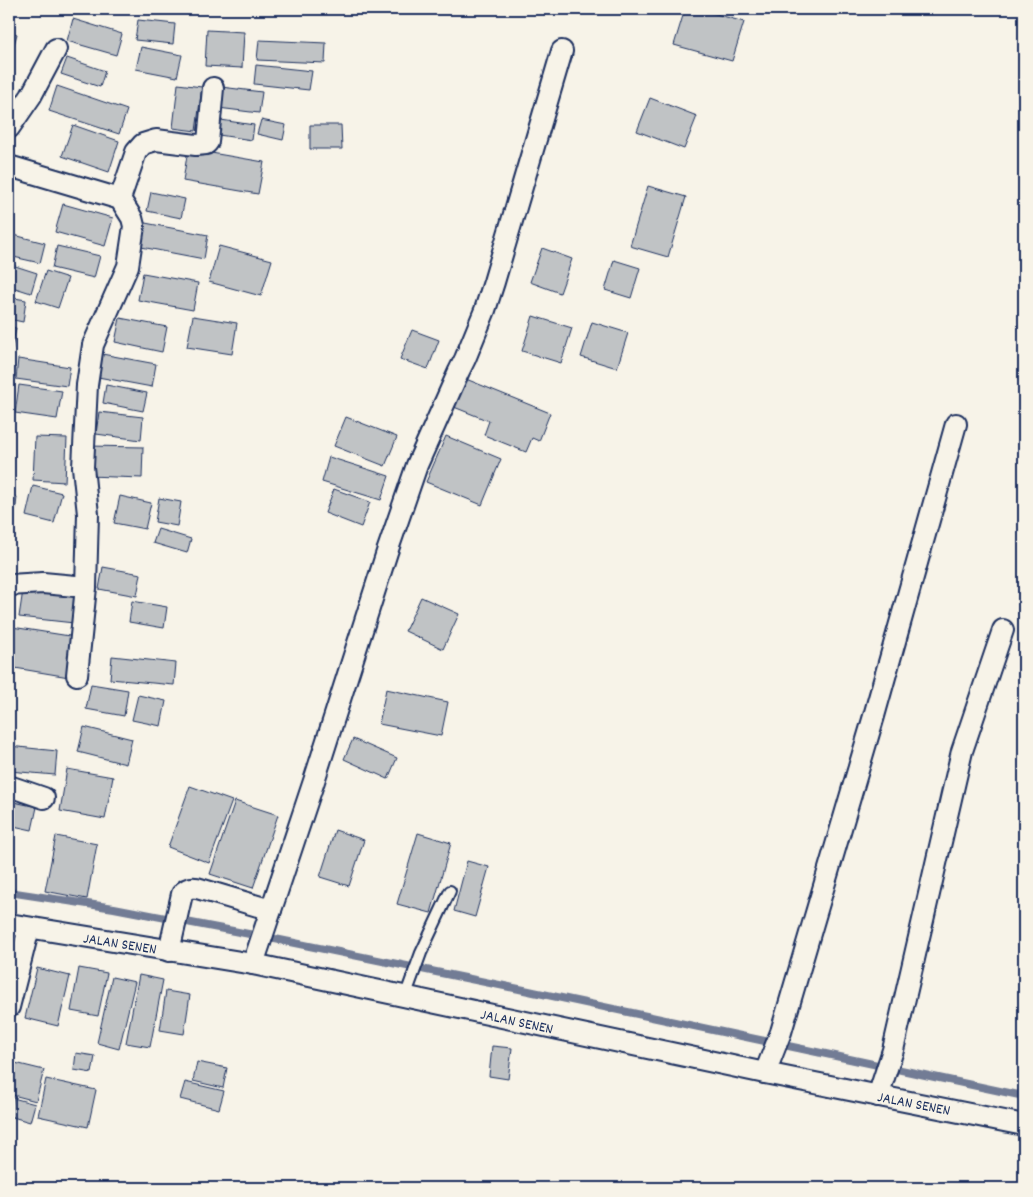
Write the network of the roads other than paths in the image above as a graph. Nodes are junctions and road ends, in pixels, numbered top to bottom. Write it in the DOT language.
graph roads {
  1 [pos="56,49"];
  2 [pos="562,51"];
  3 [pos="213,88"];
  4 [pos="9,128"];
  5 [pos="9,166"];
  6 [pos="120,199"];
  7 [pos="956,424"];
  8 [pos="9,585"];
  9 [pos="86,587"];
  10 [pos="1003,630"];
  11 [pos="77,675"];
  12 [pos="9,786"];
  13 [pos="44,798"];
  14 [pos="450,891"];
  15 [pos="9,924"];
  16 [pos="265,927"];
  17 [pos="29,928"];
  18 [pos="171,942"];
  19 [pos="253,964"];
  20 [pos="405,997"];
  21 [pos="9,1007"];
  22 [pos="765,1073"];
  23 [pos="878,1096"];
  24 [pos="1024,1126"];
  1 -- 4 [label="street"];
  2 -- 16 [label="street"];
  3 -- 6 [label="street"];
  5 -- 6 [label="street"];
  6 -- 9 [label="street"];
  7 -- 22 [label="street"];
  8 -- 9 [label="street"];
  9 -- 11 [label="street"];
  10 -- 23 [label="street"];
  12 -- 13 [label="street"];
  14 -- 20 [label="lane"];
  15 -- 17 [label="street, JALAN SENEN"];
  16 -- 18 [label="street"];
  16 -- 19 [label="street"];
  17 -- 18 [label="street, JALAN SENEN"];
  17 -- 21 [label="street"];
  18 -- 19 [label="street, JALAN SENEN"];
  19 -- 20 [label="street, JALAN SENEN"];
  20 -- 22 [label="street, JALAN SENEN"];
  22 -- 23 [label="street, JALAN SENEN"];
  23 -- 24 [label="street, JALAN SENEN"];
}
